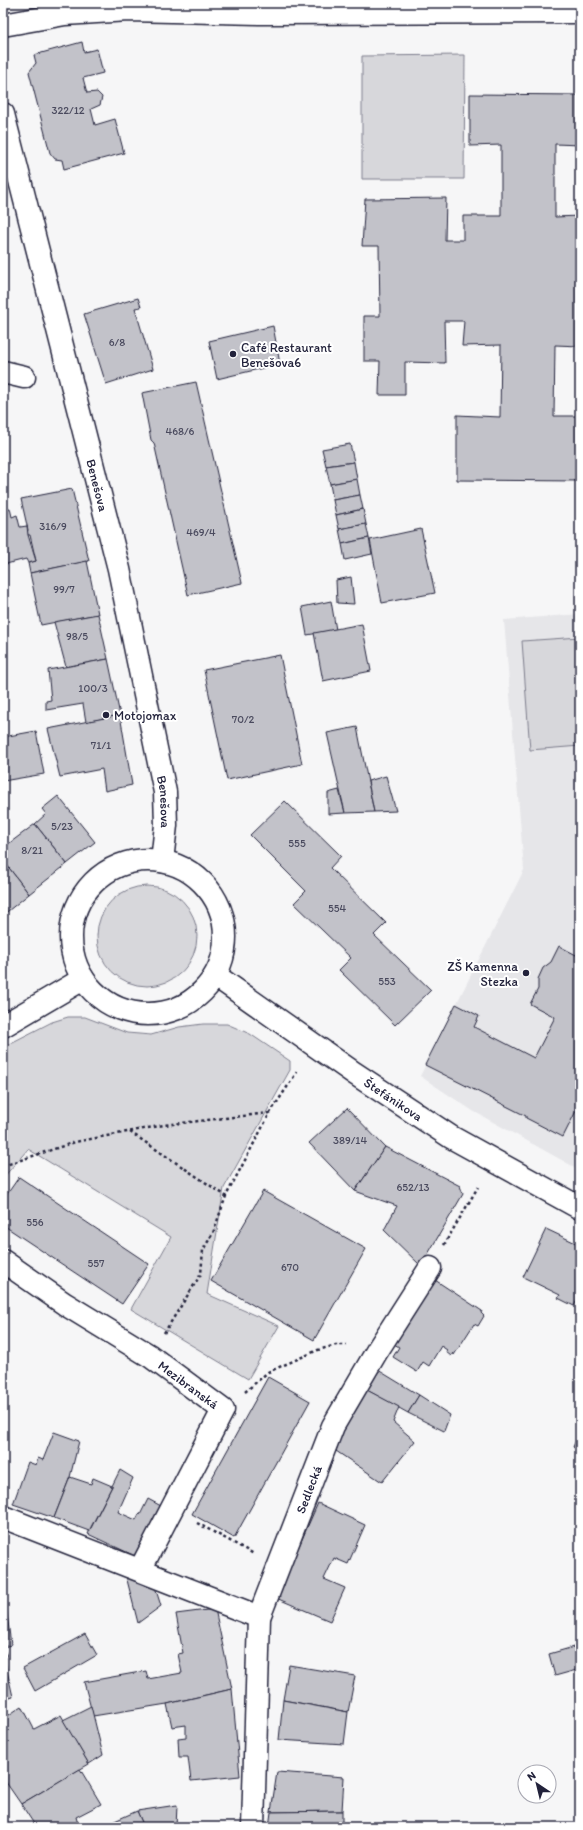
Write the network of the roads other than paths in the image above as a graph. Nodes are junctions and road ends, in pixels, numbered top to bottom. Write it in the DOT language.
graph roads {
  1 [pos="258,8"];
  2 [pos="580,12"];
  3 [pos="3,26"];
  4 [pos="3,114"];
  5 [pos="3,372"];
  6 [pos="24,378"];
  7 [pos="162,861"];
  8 [pos="216,976"];
  9 [pos="83,978"];
  10 [pos="3,1026"];
  11 [pos="580,1208"];
  12 [pos="3,1261"];
  13 [pos="430,1268"];
  14 [pos="3,1517"];
  15 [pos="140,1570"];
  16 [pos="259,1617"];
  17 [pos="253,1827"];
  1 -- 2 [label="street"];
  1 -- 3 [label="street"];
  4 -- 7 [label="street, Benešova"];
  5 -- 6 [label="street"];
  7 -- 8 [label="street"];
  7 -- 9 [label="street"];
  8 -- 9 [label="street"];
  8 -- 11 [label="street, Štefánikova"];
  9 -- 10 [label="street"];
  12 -- 15 [label="street, Mezibranská"];
  13 -- 16 [label="street, Sedlecká"];
  14 -- 15 [label="street"];
  15 -- 16 [label="street"];
  16 -- 17 [label="street, Sedlecká"];
}
